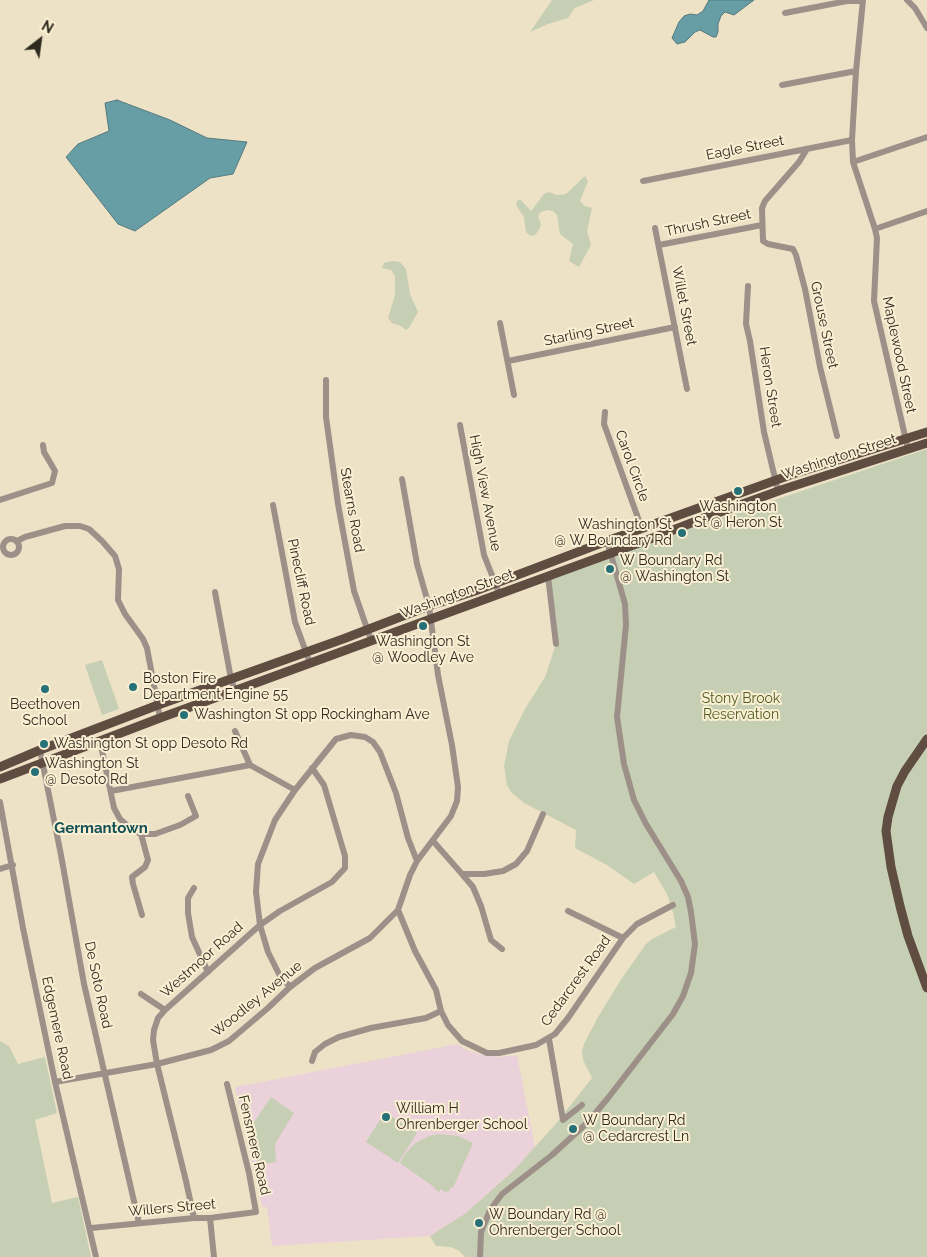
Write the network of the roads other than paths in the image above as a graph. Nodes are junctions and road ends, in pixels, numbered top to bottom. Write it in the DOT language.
graph roads {
  1 [pos="863,0"];
  2 [pos="907,0"];
  3 [pos="785,13"];
  4 [pos="927,28"];
  5 [pos="856,71"];
  6 [pos="782,85"];
  7 [pos="927,137"];
  8 [pos="852,140"];
  9 [pos="807,149"];
  10 [pos="853,162"];
  11 [pos="643,181"];
  12 [pos="927,211"];
  13 [pos="762,224"];
  14 [pos="655,228"];
  15 [pos="875,228"];
  16 [pos="660,246"];
  17 [pos="748,286"];
  18 [pos="500,322"];
  19 [pos="676,327"];
  20 [pos="508,362"];
  21 [pos="326,380"];
  22 [pos="687,389"];
  23 [pos="514,395"];
  24 [pos="605,412"];
  25 [pos="460,425"];
  26 [pos="927,432"];
  27 [pos="837,436"];
  28 [pos="904,439"];
  29 [pos="927,443"];
  30 [pos="43,445"];
  31 [pos="908,449"];
  32 [pos="402,479"];
  33 [pos="776,480"];
  34 [pos="778,491"];
  35 [pos="0,500"];
  36 [pos="273,505"];
  37 [pos="642,529"];
  38 [pos="607,540"];
  39 [pos="16,541"];
  40 [pos="610,553"];
  41 [pos="548,576"];
  42 [pos="495,584"];
  43 [pos="215,592"];
  44 [pos="499,593"];
  45 [pos="429,606"];
  46 [pos="430,618"];
  47 [pos="367,629"];
  48 [pos="371,640"];
  49 [pos="556,644"];
  50 [pos="306,651"];
  51 [pos="310,663"];
  52 [pos="231,679"];
  53 [pos="235,690"];
  54 [pos="158,705"];
  55 [pos="160,718"];
  56 [pos="235,732"];
  57 [pos="927,739"];
  58 [pos="100,741"];
  59 [pos="40,750"];
  60 [pos="42,763"];
  61 [pos="250,765"];
  62 [pos="0,767"];
  63 [pos="312,768"];
  64 [pos="0,779"];
  65 [pos="295,790"];
  66 [pos="110,791"];
  67 [pos="188,796"];
  68 [pos="0,802"];
  69 [pos="543,814"];
  70 [pos="141,834"];
  71 [pos="433,841"];
  72 [pos="417,860"];
  73 [pos="12,865"];
  74 [pos="0,869"];
  75 [pos="462,874"];
  76 [pos="194,888"];
  77 [pos="673,905"];
  78 [pos="398,910"];
  79 [pos="568,911"];
  80 [pos="142,915"];
  81 [pos="260,925"];
  82 [pos="623,938"];
  83 [pos="502,949"];
  84 [pos="208,972"];
  85 [pos="290,987"];
  86 [pos="927,988"];
  87 [pos="142,994"];
  88 [pos="165,1010"];
  89 [pos="441,1011"];
  90 [pos="549,1039"];
  91 [pos="312,1061"];
  92 [pos="157,1064"];
  93 [pos="105,1073"];
  94 [pos="55,1082"];
  95 [pos="227,1084"];
  96 [pos="582,1105"];
  97 [pos="256,1212"];
  98 [pos="194,1218"];
  99 [pos="210,1218"];
  100 [pos="139,1223"];
  101 [pos="91,1228"];
  102 [pos="96,1257"];
  103 [pos="214,1257"];
  104 [pos="480,1257"];
  1 -- 3 [label="street"];
  1 -- 5 [label="street, Maplewood Street"];
  2 -- 4 [label="street"];
  5 -- 6 [label="street"];
  5 -- 8 [label="street, Maplewood Street"];
  7 -- 10 [label="street"];
  8 -- 9 [label="street, Eagle Street"];
  8 -- 10 [label="street, Maplewood Street"];
  9 -- 11 [label="street, Eagle Street"];
  9 -- 13 [label="street"];
  10 -- 15 [label="street, Maplewood Street"];
  12 -- 15 [label="street"];
  13 -- 16 [label="street, Thrush Street"];
  13 -- 27 [label="street, Grouse Street"];
  14 -- 16 [label="street, Willet Street"];
  15 -- 28 [label="street, Maplewood Street"];
  16 -- 19 [label="street, Willet Street"];
  17 -- 33 [label="street, Heron Street"];
  18 -- 20 [label="street"];
  19 -- 20 [label="street, Starling Street"];
  19 -- 22 [label="street, Willet Street"];
  20 -- 23 [label="street"];
  21 -- 47 [label="street, Stearns Road"];
  24 -- 37 [label="street, Carol Circle"];
  25 -- 42 [label="street, High View Avenue"];
  26 -- 28 [label="main road, Washington Street"];
  28 -- 31 [label="street, Maplewood Street"];
  28 -- 33 [label="main road, Washington Street"];
  29 -- 31 [label="main road, Washington Street"];
  30 -- 35 [label="street"];
  31 -- 34 [label="main road, Washington Street"];
  32 -- 45 [label="street, Woodley Avenue"];
  33 -- 34 [label="street, Heron Street"];
  33 -- 37 [label="main road, Washington Street"];
  34 -- 40 [label="main road, Washington Street"];
  36 -- 50 [label="street, Pinecliff Road"];
  37 -- 38 [label="main road, Washington Street"];
  38 -- 40 [label="street"];
  38 -- 42 [label="main road, Washington Street"];
  39 -- 54 [label="street"];
  40 -- 41 [label="main road, Washington Street"];
  40 -- 104 [label="street"];
  41 -- 44 [label="main road, Washington Street"];
  41 -- 49 [label="street"];
  42 -- 44 [label="street, High View Avenue"];
  42 -- 45 [label="main road, Washington Street"];
  43 -- 52 [label="street"];
  44 -- 46 [label="main road, Washington Street"];
  45 -- 46 [label="street, Woodley Avenue"];
  45 -- 47 [label="main road, Washington Street"];
  46 -- 48 [label="main road, Washington Street"];
  46 -- 71 [label="street, Woodley Avenue"];
  47 -- 48 [label="street, Stearns Road"];
  47 -- 50 [label="main road, Washington Street"];
  48 -- 51 [label="main road, Washington Street"];
  50 -- 51 [label="street, Pinecliff Road"];
  50 -- 52 [label="main road, Washington Street"];
  51 -- 53 [label="main road, Washington Street"];
  52 -- 53 [label="street"];
  52 -- 54 [label="main road, Washington Street"];
  53 -- 55 [label="main road, Washington Street"];
  54 -- 55 [label="street"];
  54 -- 59 [label="main road, Washington Street"];
  55 -- 58 [label="main road, Washington Street"];
  56 -- 61 [label="street"];
  57 -- 86 [label="main road"];
  58 -- 60 [label="main road, Washington Street"];
  58 -- 66 [label="street"];
  59 -- 60 [label="street, De Soto Road"];
  59 -- 62 [label="main road, Washington Street"];
  60 -- 64 [label="main road, Washington Street"];
  60 -- 93 [label="street, De Soto Road"];
  61 -- 65 [label="street"];
  61 -- 66 [label="street"];
  63 -- 65 [label="street"];
  63 -- 72 [label="street"];
  63 -- 81 [label="street, Westmoor Road"];
  65 -- 81 [label="street"];
  66 -- 70 [label="street"];
  67 -- 70 [label="street"];
  68 -- 73 [label="street, Edgemere Road"];
  69 -- 75 [label="street"];
  70 -- 80 [label="street"];
  71 -- 72 [label="street, Woodley Avenue"];
  71 -- 75 [label="street"];
  72 -- 78 [label="street, Woodley Avenue"];
  73 -- 74 [label="street"];
  73 -- 94 [label="street, Edgemere Road"];
  75 -- 83 [label="street"];
  76 -- 84 [label="street"];
  77 -- 82 [label="street, Cedarcrest Road"];
  78 -- 85 [label="street, Woodley Avenue"];
  78 -- 89 [label="street, Cedarcrest Road"];
  79 -- 82 [label="street"];
  81 -- 84 [label="street, Westmoor Road"];
  81 -- 85 [label="street"];
  82 -- 90 [label="street, Cedarcrest Road"];
  84 -- 88 [label="street, Westmoor Road"];
  85 -- 92 [label="street, Woodley Avenue"];
  87 -- 88 [label="street"];
  88 -- 92 [label="street, Westmoor Road"];
  89 -- 90 [label="street, Cedarcrest Road"];
  89 -- 91 [label="street"];
  90 -- 96 [label="street"];
  92 -- 93 [label="street, Woodley Avenue"];
  92 -- 98 [label="street, Westmoor Road"];
  93 -- 94 [label="street, Woodley Avenue"];
  93 -- 100 [label="street, De Soto Road"];
  94 -- 101 [label="street, Edgemere Road"];
  95 -- 97 [label="street, Fensmere Road"];
  97 -- 99 [label="street, Willers Street"];
  98 -- 99 [label="street, Willers Street"];
  98 -- 100 [label="street, Willers Street"];
  99 -- 103 [label="street"];
  100 -- 101 [label="street, Willers Street"];
  101 -- 102 [label="street, Edgemere Road"];
}
